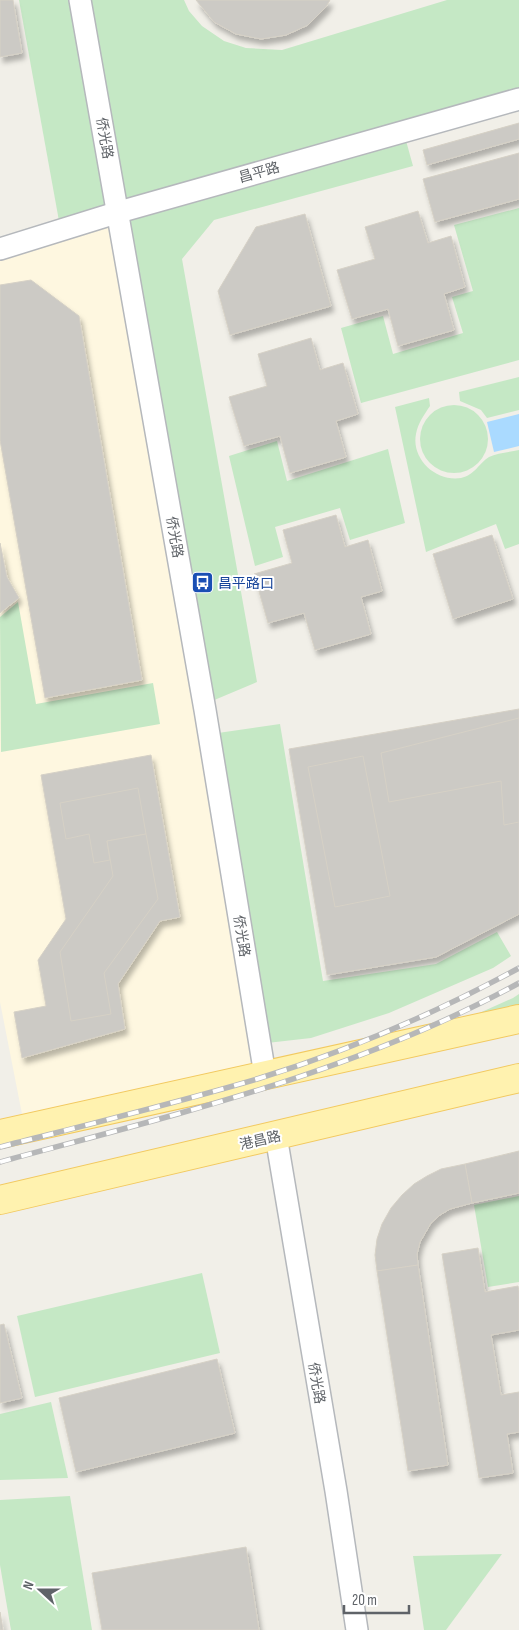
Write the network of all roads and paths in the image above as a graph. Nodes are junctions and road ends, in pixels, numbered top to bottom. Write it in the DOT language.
graph roads {
  1 [pos="80,0"];
  2 [pos="519,99"];
  3 [pos="118,212"];
  4 [pos="0,249"];
  5 [pos="519,1019"];
  6 [pos="265,1075"];
  7 [pos="519,1078"];
  8 [pos="0,1134"];
  9 [pos="276,1136"];
  10 [pos="0,1200"];
  11 [pos="357,1630"];
  1 -- 3 [label="street, 侨光路"];
  2 -- 3 [label="street, 昌平路"];
  3 -- 4 [label="street, 昌平路"];
  3 -- 6 [label="street, 侨光路"];
  5 -- 6 [label="main road"];
  6 -- 8 [label="main road"];
  7 -- 9 [label="main road, 港昌路"];
  9 -- 10 [label="main road, 港昌路"];
  9 -- 11 [label="street, 侨光路"];
}
